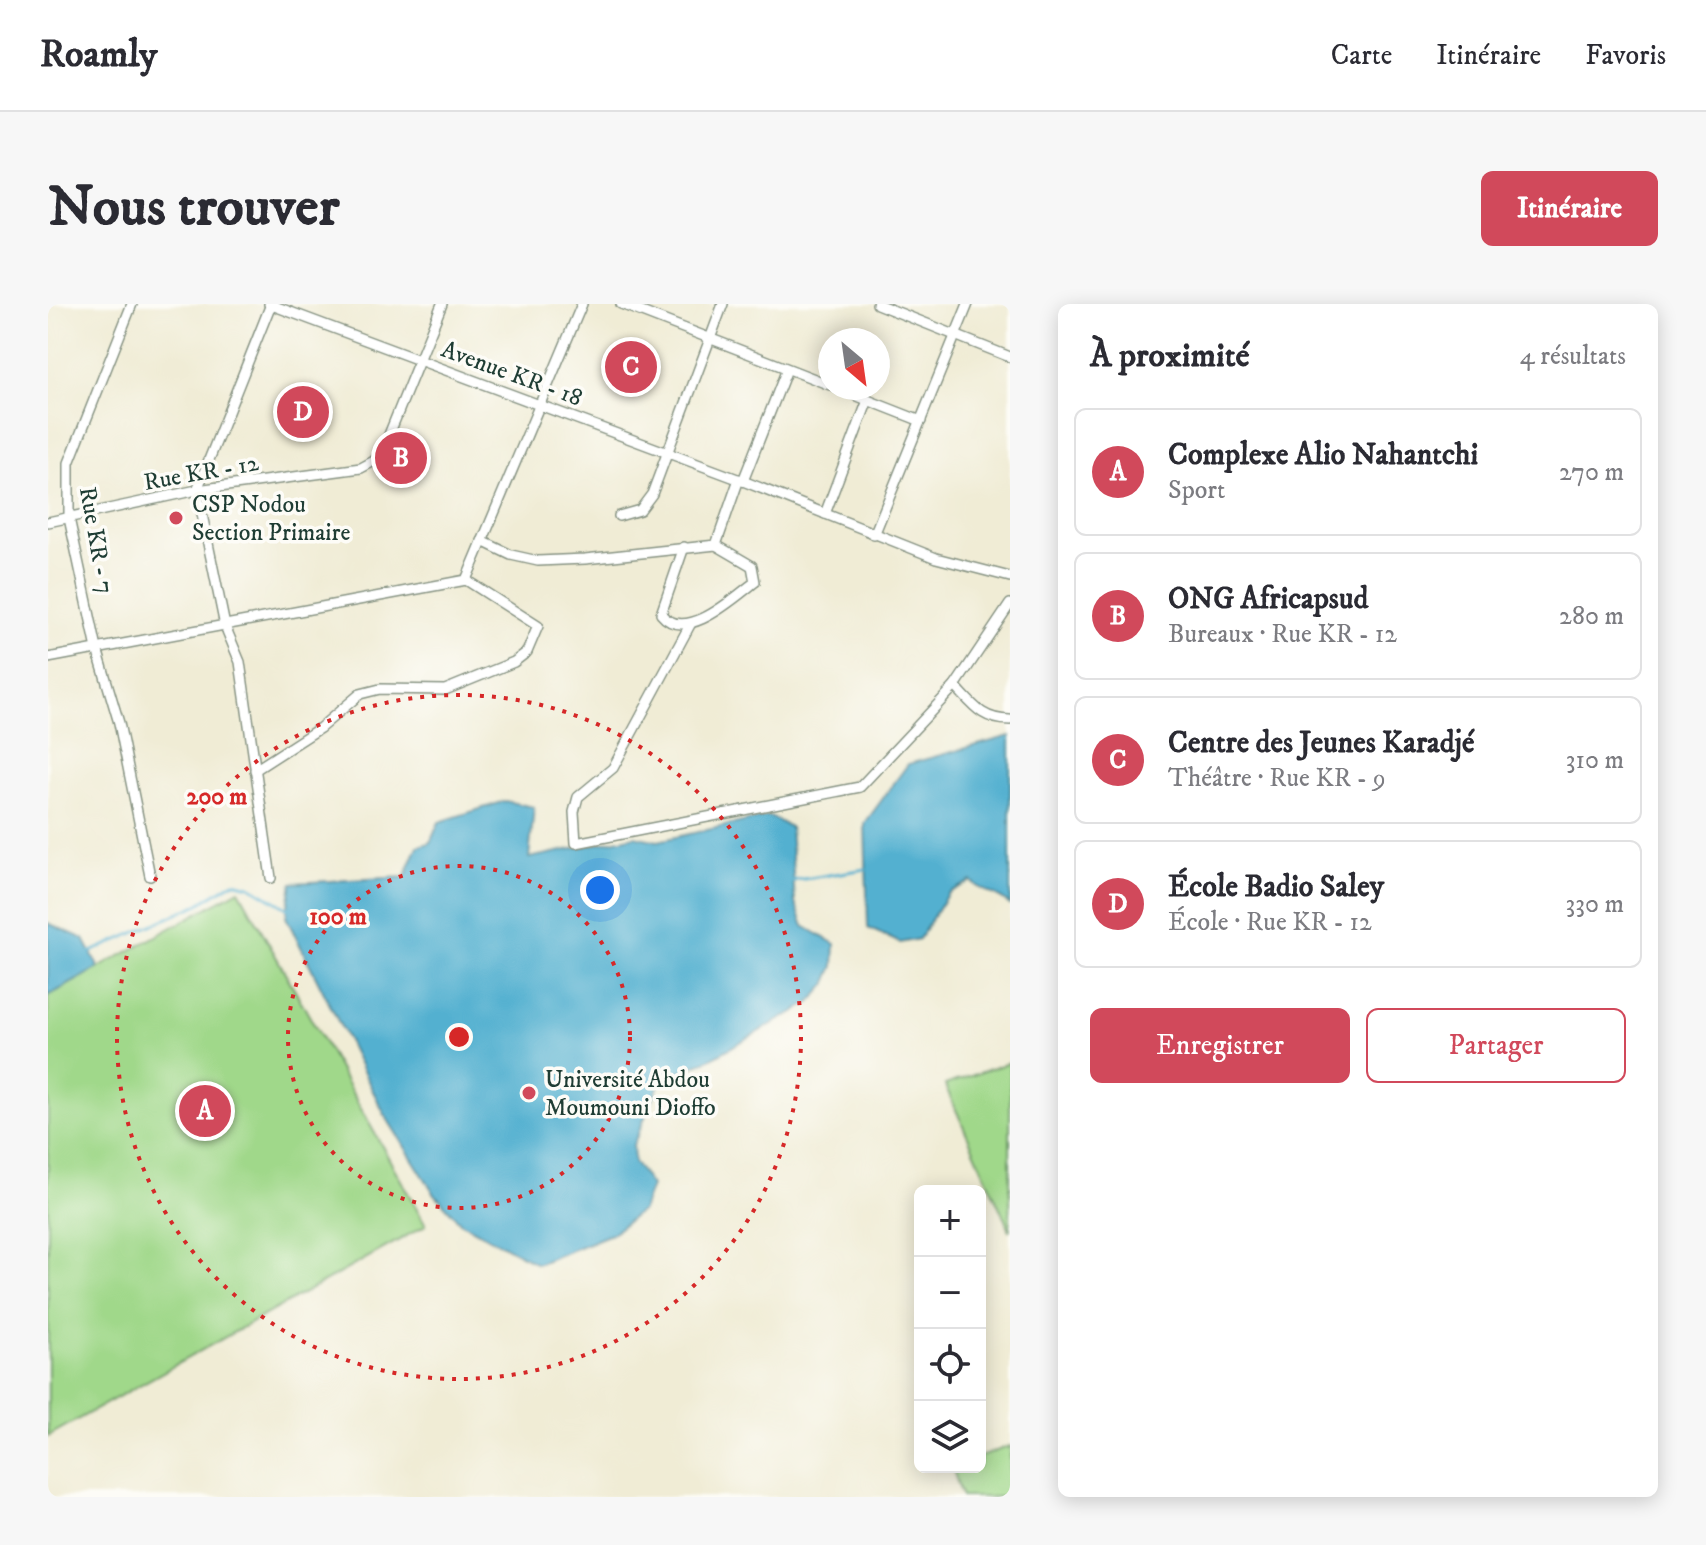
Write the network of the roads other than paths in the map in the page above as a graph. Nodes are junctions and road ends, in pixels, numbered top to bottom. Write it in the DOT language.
graph roads {
  1 [pos="132,304"];
  2 [pos="270,304"];
  3 [pos="442,304"];
  4 [pos="582,304"];
  5 [pos="621,304"];
  6 [pos="723,304"];
  7 [pos="877,304"];
  8 [pos="968,304"];
  9 [pos="956,335"];
  10 [pos="710,339"];
  11 [pos="1010,357"];
  12 [pos="420,360"];
  13 [pos="787,369"];
  14 [pos="818,381"];
  15 [pos="868,400"];
  16 [pos="540,404"];
  17 [pos="921,421"];
  18 [pos="667,454"];
  19 [pos="741,480"];
  20 [pos="197,490"];
  21 [pos="825,514"];
  22 [pos="619,516"];
  23 [pos="69,518"];
  24 [pos="48,522"];
  25 [pos="874,535"];
  26 [pos="482,541"];
  27 [pos="716,545"];
  28 [pos="684,547"];
  29 [pos="1010,577"];
  30 [pos="466,580"];
  31 [pos="1010,604"];
  32 [pos="691,623"];
  33 [pos="225,626"];
  34 [pos="97,649"];
  35 [pos="48,658"];
  36 [pos="955,686"];
  37 [pos="1010,720"];
  38 [pos="255,770"];
  39 [pos="150,876"];
  40 [pos="271,878"];
  1 -- 23 [label="street, Rue KR - 7"];
  2 -- 12 [label="street, Avenue KR - 18"];
  2 -- 20 [label="street"];
  3 -- 12 [label="street"];
  4 -- 16 [label="street"];
  5 -- 10 [label="street"];
  6 -- 10 [label="street"];
  7 -- 9 [label="street"];
  8 -- 9 [label="street"];
  9 -- 11 [label="street"];
  9 -- 17 [label="street"];
  10 -- 13 [label="street"];
  10 -- 18 [label="street"];
  12 -- 16 [label="street, Avenue KR - 18"];
  12 -- 20 [label="street, Rue KR - 12"];
  13 -- 14 [label="street"];
  13 -- 19 [label="street"];
  15 -- 17 [label="street"];
  15 -- 21 [label="street"];
  16 -- 18 [label="street, Avenue KR - 18"];
  16 -- 26 [label="street"];
  17 -- 25 [label="street"];
  18 -- 19 [label="street, Avenue KR - 18"];
  18 -- 22 [label="street"];
  19 -- 21 [label="street, Avenue KR - 18"];
  19 -- 27 [label="street"];
  20 -- 23 [label="street, Rue KR - 12"];
  20 -- 33 [label="street"];
  21 -- 25 [label="street, Avenue KR - 18"];
  23 -- 24 [label="street, Rue KR - 12"];
  23 -- 34 [label="street, Rue KR - 7"];
  25 -- 29 [label="street, Avenue KR - 18"];
  26 -- 28 [label="street"];
  26 -- 30 [label="street"];
  27 -- 28 [label="street"];
  27 -- 32 [label="street"];
  28 -- 32 [label="street"];
  30 -- 33 [label="street"];
  30 -- 38 [label="street"];
  31 -- 36 [label="street"];
  32 -- 36 [label="street"];
  33 -- 34 [label="street"];
  33 -- 38 [label="street"];
  34 -- 35 [label="street"];
  34 -- 39 [label="street, Rue KR - 7"];
  36 -- 37 [label="street"];
  38 -- 40 [label="street"];
}
